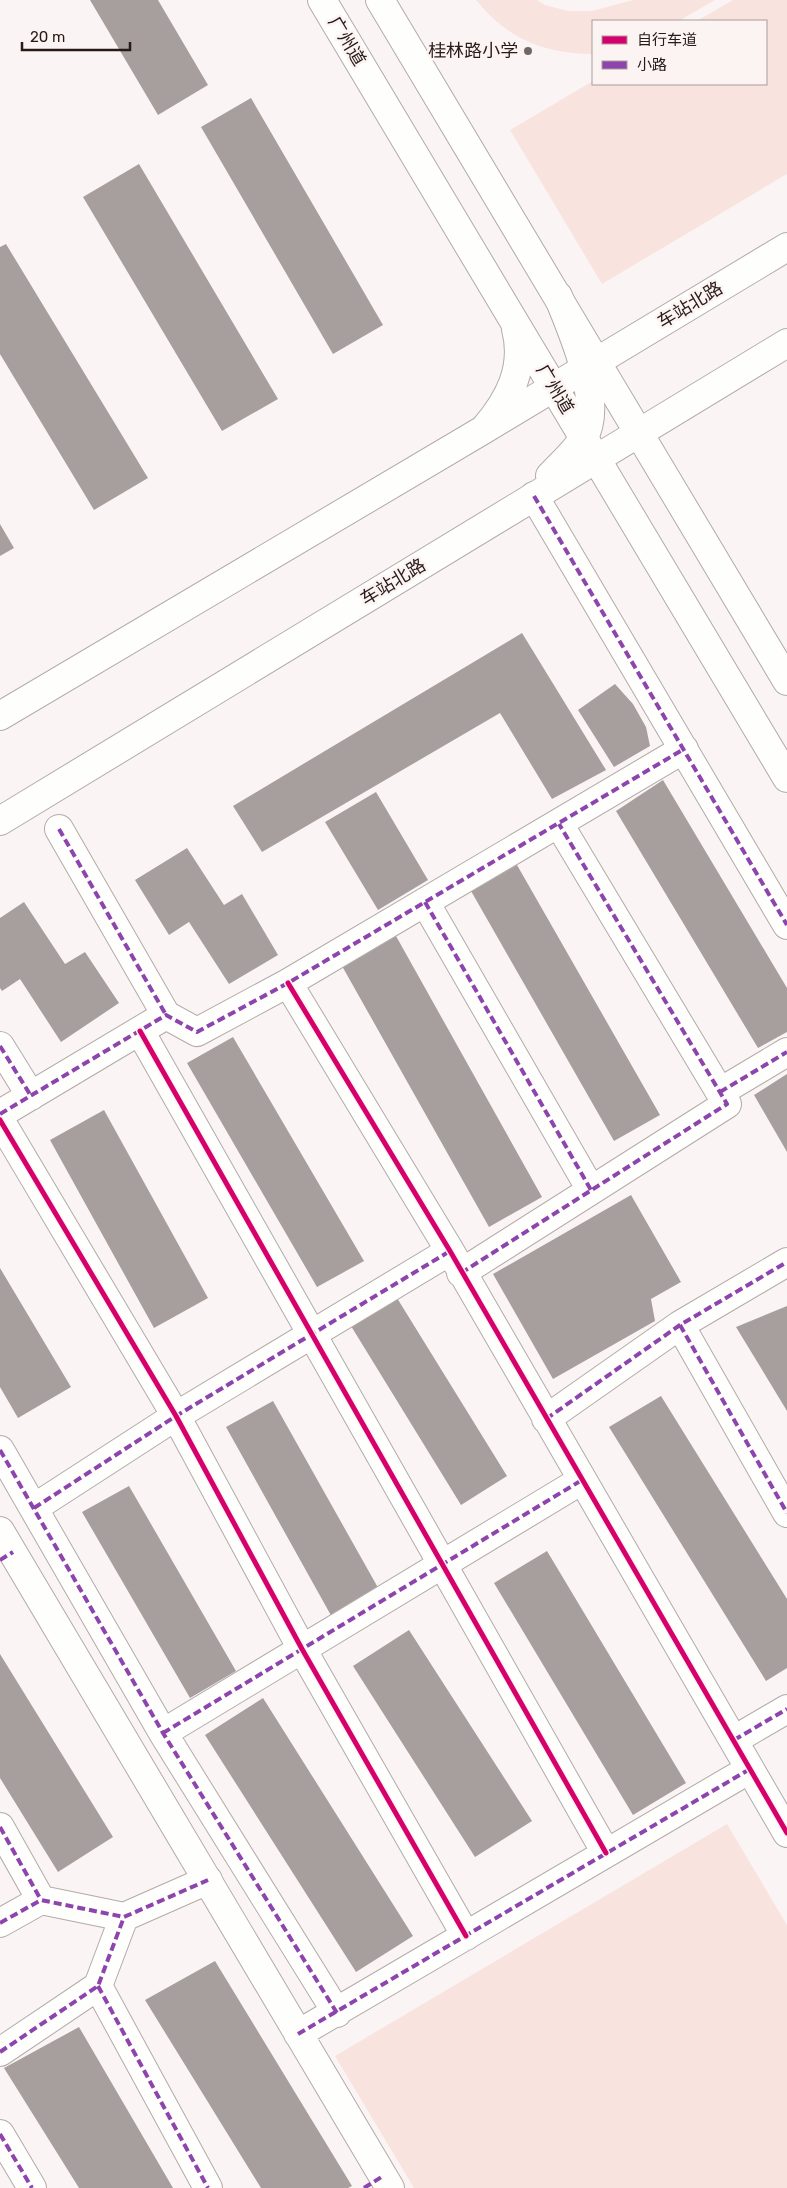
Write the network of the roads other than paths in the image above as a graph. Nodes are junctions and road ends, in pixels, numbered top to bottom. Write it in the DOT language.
graph roads {
  1 [pos="322,0"];
  2 [pos="380,0"];
  3 [pos="787,247"];
  4 [pos="514,320"];
  5 [pos="787,343"];
  6 [pos="590,365"];
  7 [pos="554,387"];
  8 [pos="483,430"];
  9 [pos="639,433"];
  10 [pos="590,448"];
  11 [pos="526,501"];
  12 [pos="787,681"];
  13 [pos="0,716"];
  14 [pos="684,749"];
  15 [pos="787,778"];
  16 [pos="0,821"];
  17 [pos="559,824"];
  18 [pos="59,828"];
  19 [pos="425,902"];
  20 [pos="787,925"];
  21 [pos="288,983"];
  22 [pos="166,1016"];
  23 [pos="140,1031"];
  24 [pos="0,1046"];
  25 [pos="787,1052"];
  26 [pos="720,1092"];
  27 [pos="31,1096"];
  28 [pos="0,1114"];
  29 [pos="0,1120"];
  30 [pos="591,1190"];
  31 [pos="456,1262"];
  32 [pos="787,1262"];
  33 [pos="680,1325"];
  34 [pos="311,1336"];
  35 [pos="176,1416"];
  36 [pos="546,1419"];
  37 [pos="0,1450"];
  38 [pos="582,1480"];
  39 [pos="34,1508"];
  40 [pos="787,1513"];
  41 [pos="4,1548"];
  42 [pos="442,1564"];
  43 [pos="302,1649"];
  44 [pos="787,1709"];
  45 [pos="163,1733"];
  46 [pos="734,1740"];
  47 [pos="750,1769"];
  48 [pos="0,1828"];
  49 [pos="787,1832"];
  50 [pos="606,1854"];
  51 [pos="208,1880"];
  52 [pos="41,1900"];
  53 [pos="124,1917"];
  54 [pos="0,1923"];
  55 [pos="466,1936"];
  56 [pos="98,1986"];
  57 [pos="337,2013"];
  58 [pos="298,2034"];
  59 [pos="0,2052"];
  60 [pos="0,2134"];
  61 [pos="379,2184"];
  62 [pos="32,2188"];
  63 [pos="208,2188"];
  1 -- 4 [label="street, 广州道"];
  2 -- 6 [label="street"];
  3 -- 6 [label="street, 车站北路"];
  4 -- 7 [label="street, 广州道"];
  4 -- 8 [label="street"];
  5 -- 9 [label="street"];
  6 -- 7 [label="street, 车站北路"];
  6 -- 9 [label="street"];
  6 -- 10 [label="street"];
  7 -- 8 [label="street, 车站北路"];
  7 -- 10 [label="street, 广州道"];
  8 -- 13 [label="street, 车站北路"];
  9 -- 10 [label="street"];
  9 -- 12 [label="street"];
  10 -- 11 [label="street, 车站北路"];
  10 -- 15 [label="street, 广州道"];
  11 -- 14 [label="street"];
  11 -- 16 [label="street, 车站北路"];
  14 -- 17 [label="street"];
  14 -- 20 [label="street"];
  17 -- 19 [label="street"];
  17 -- 26 [label="street"];
  18 -- 22 [label="street"];
  19 -- 21 [label="street"];
  19 -- 30 [label="street"];
  21 -- 22 [label="street"];
  21 -- 31 [label="street"];
  22 -- 23 [label="street"];
  23 -- 27 [label="street"];
  23 -- 34 [label="street"];
  24 -- 27 [label="street"];
  25 -- 26 [label="street"];
  26 -- 30 [label="street"];
  27 -- 28 [label="street"];
  29 -- 35 [label="street"];
  30 -- 31 [label="street"];
  31 -- 34 [label="street"];
  31 -- 36 [label="street"];
  32 -- 33 [label="street"];
  33 -- 36 [label="street"];
  33 -- 40 [label="street"];
  34 -- 35 [label="street"];
  34 -- 42 [label="street"];
  35 -- 39 [label="street"];
  35 -- 43 [label="street"];
  36 -- 38 [label="street"];
  37 -- 39 [label="street"];
  38 -- 42 [label="street"];
  38 -- 46 [label="street"];
  39 -- 45 [label="street"];
  41 -- 51 [label="street"];
  42 -- 43 [label="street"];
  42 -- 50 [label="street"];
  43 -- 45 [label="street"];
  43 -- 55 [label="street"];
  44 -- 46 [label="street"];
  45 -- 57 [label="street"];
  46 -- 47 [label="street"];
  47 -- 49 [label="street"];
  47 -- 50 [label="street"];
  48 -- 52 [label="street"];
  50 -- 55 [label="street"];
  51 -- 53 [label="street"];
  51 -- 58 [label="street"];
  52 -- 53 [label="street"];
  52 -- 54 [label="street"];
  53 -- 56 [label="street"];
  55 -- 57 [label="street"];
  56 -- 59 [label="street"];
  56 -- 63 [label="street"];
  57 -- 58 [label="street"];
  58 -- 61 [label="street"];
  60 -- 62 [label="street"];
}
